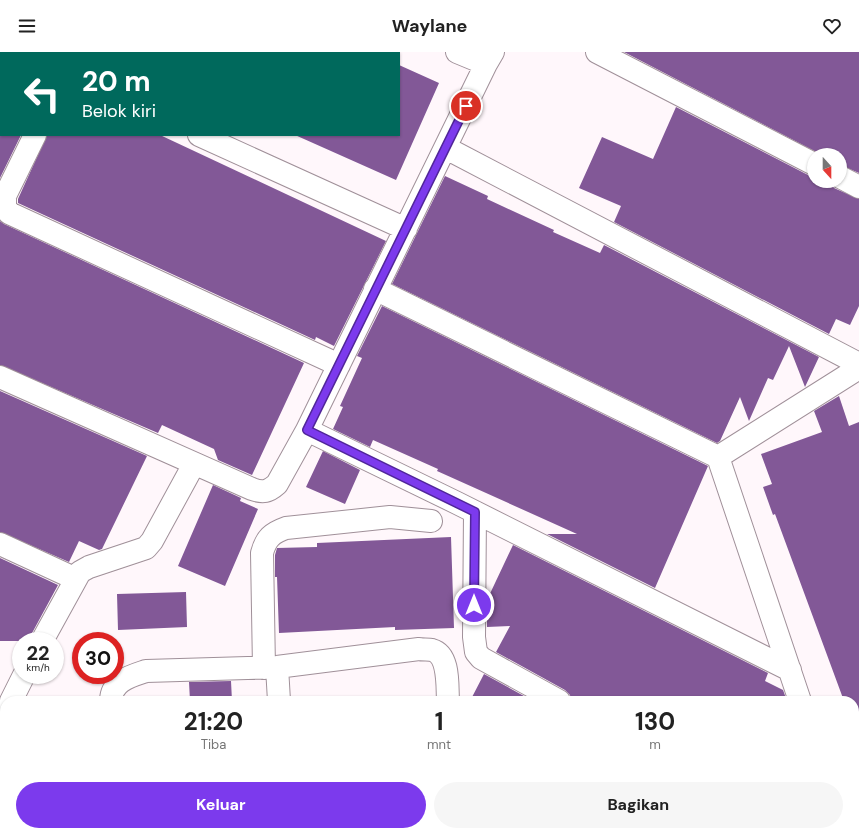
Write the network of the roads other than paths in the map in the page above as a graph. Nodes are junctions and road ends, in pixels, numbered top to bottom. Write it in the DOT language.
graph roads {
  1 [pos="457,52"];
  2 [pos="597,52"];
  3 [pos="489,58"];
  4 [pos="35,136"];
  5 [pos="201,136"];
  6 [pos="446,148"];
  7 [pos="807,160"];
  8 [pos="847,181"];
  9 [pos="859,187"];
  10 [pos="406,229"];
  11 [pos="375,289"];
  12 [pos="859,364"];
  13 [pos="339,366"];
  14 [pos="859,368"];
  15 [pos="0,377"];
  16 [pos="307,430"];
  17 [pos="718,457"];
  18 [pos="194,464"];
  19 [pos="475,512"];
  20 [pos="431,521"];
  21 [pos="0,544"];
  22 [pos="76,579"];
  23 [pos="47,632"];
  24 [pos="271,668"];
  25 [pos="790,670"];
  26 [pos="19,684"];
  27 [pos="13,696"];
  28 [pos="112,696"];
  29 [pos="278,696"];
  30 [pos="448,696"];
  31 [pos="550,696"];
  32 [pos="798,696"];
  1 -- 3 [label="street"];
  2 -- 7 [label="street"];
  3 -- 6 [label="street"];
  4 -- 13 [label="street"];
  5 -- 10 [label="street"];
  6 -- 10 [label="street"];
  6 -- 12 [label="street"];
  8 -- 9 [label="street"];
  10 -- 11 [label="street"];
  11 -- 13 [label="street"];
  11 -- 17 [label="street"];
  13 -- 16 [label="street"];
  14 -- 17 [label="street"];
  15 -- 18 [label="street"];
  16 -- 18 [label="street"];
  16 -- 19 [label="street"];
  17 -- 25 [label="street"];
  18 -- 22 [label="street"];
  19 -- 25 [label="street"];
  19 -- 31 [label="street"];
  20 -- 24 [label="street"];
  21 -- 22 [label="street"];
  22 -- 23 [label="street"];
  24 -- 28 [label="street"];
  24 -- 29 [label="street"];
  24 -- 30 [label="street"];
  25 -- 32 [label="street"];
  26 -- 27 [label="street"];
}
